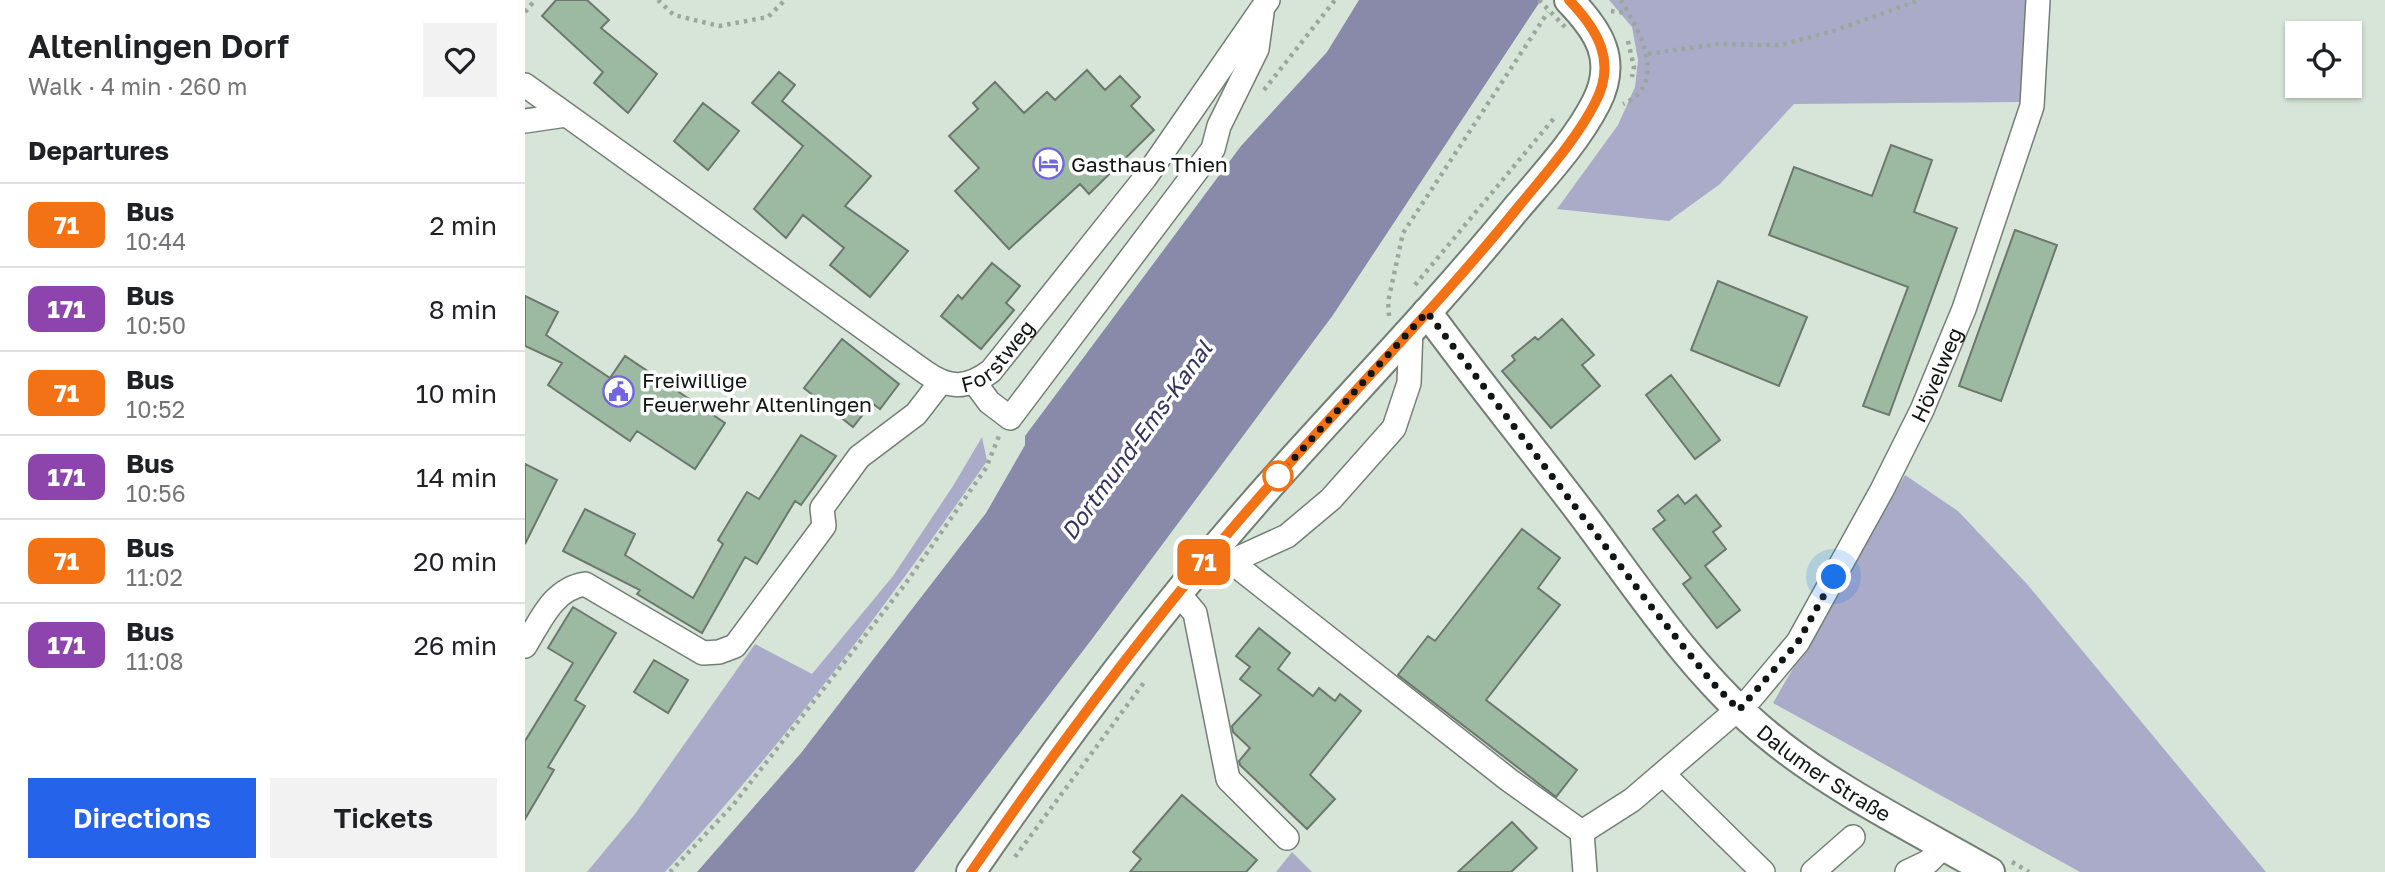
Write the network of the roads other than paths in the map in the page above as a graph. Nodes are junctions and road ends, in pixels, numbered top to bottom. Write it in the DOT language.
graph roads {
  1 [pos="2038,0"];
  2 [pos="1265,5"];
  3 [pos="1576,10"];
  4 [pos="525,85"];
  5 [pos="565,115"];
  6 [pos="525,121"];
  7 [pos="1419,321"];
  8 [pos="940,383"];
  9 [pos="975,383"];
  10 [pos="1223,555"];
  11 [pos="1178,593"];
  12 [pos="525,646"];
  13 [pos="1739,710"];
  14 [pos="1663,774"];
  15 [pos="1582,832"];
  16 [pos="1853,837"];
  17 [pos="1287,838"];
  18 [pos="1944,846"];
  19 [pos="971,872"];
  20 [pos="1585,872"];
  21 [pos="1763,872"];
  22 [pos="1813,872"];
  23 [pos="1907,872"];
  24 [pos="1990,872"];
  1 -- 13 [label="street, Hövelweg"];
  2 -- 9 [label="street, Forstweg"];
  2 -- 9 [label="street"];
  3 -- 7 [label="main road"];
  4 -- 5 [label="street, Forstweg"];
  5 -- 6 [label="street"];
  5 -- 8 [label="street, Forstweg"];
  7 -- 10 [label="main road"];
  7 -- 10 [label="street"];
  7 -- 13 [label="main road, Dalumer Straße"];
  8 -- 9 [label="street, Forstweg"];
  8 -- 12 [label="street"];
  10 -- 11 [label="main road"];
  10 -- 15 [label="street"];
  11 -- 17 [label="street"];
  11 -- 19 [label="main road"];
  13 -- 14 [label="street, Hövelweg"];
  13 -- 18 [label="main road, Dalumer Straße"];
  14 -- 15 [label="street, Hövelweg"];
  14 -- 21 [label="street"];
  15 -- 20 [label="street"];
  16 -- 22 [label="street"];
  18 -- 23 [label="street"];
  18 -- 24 [label="main road, Dalumer Straße"];
}
